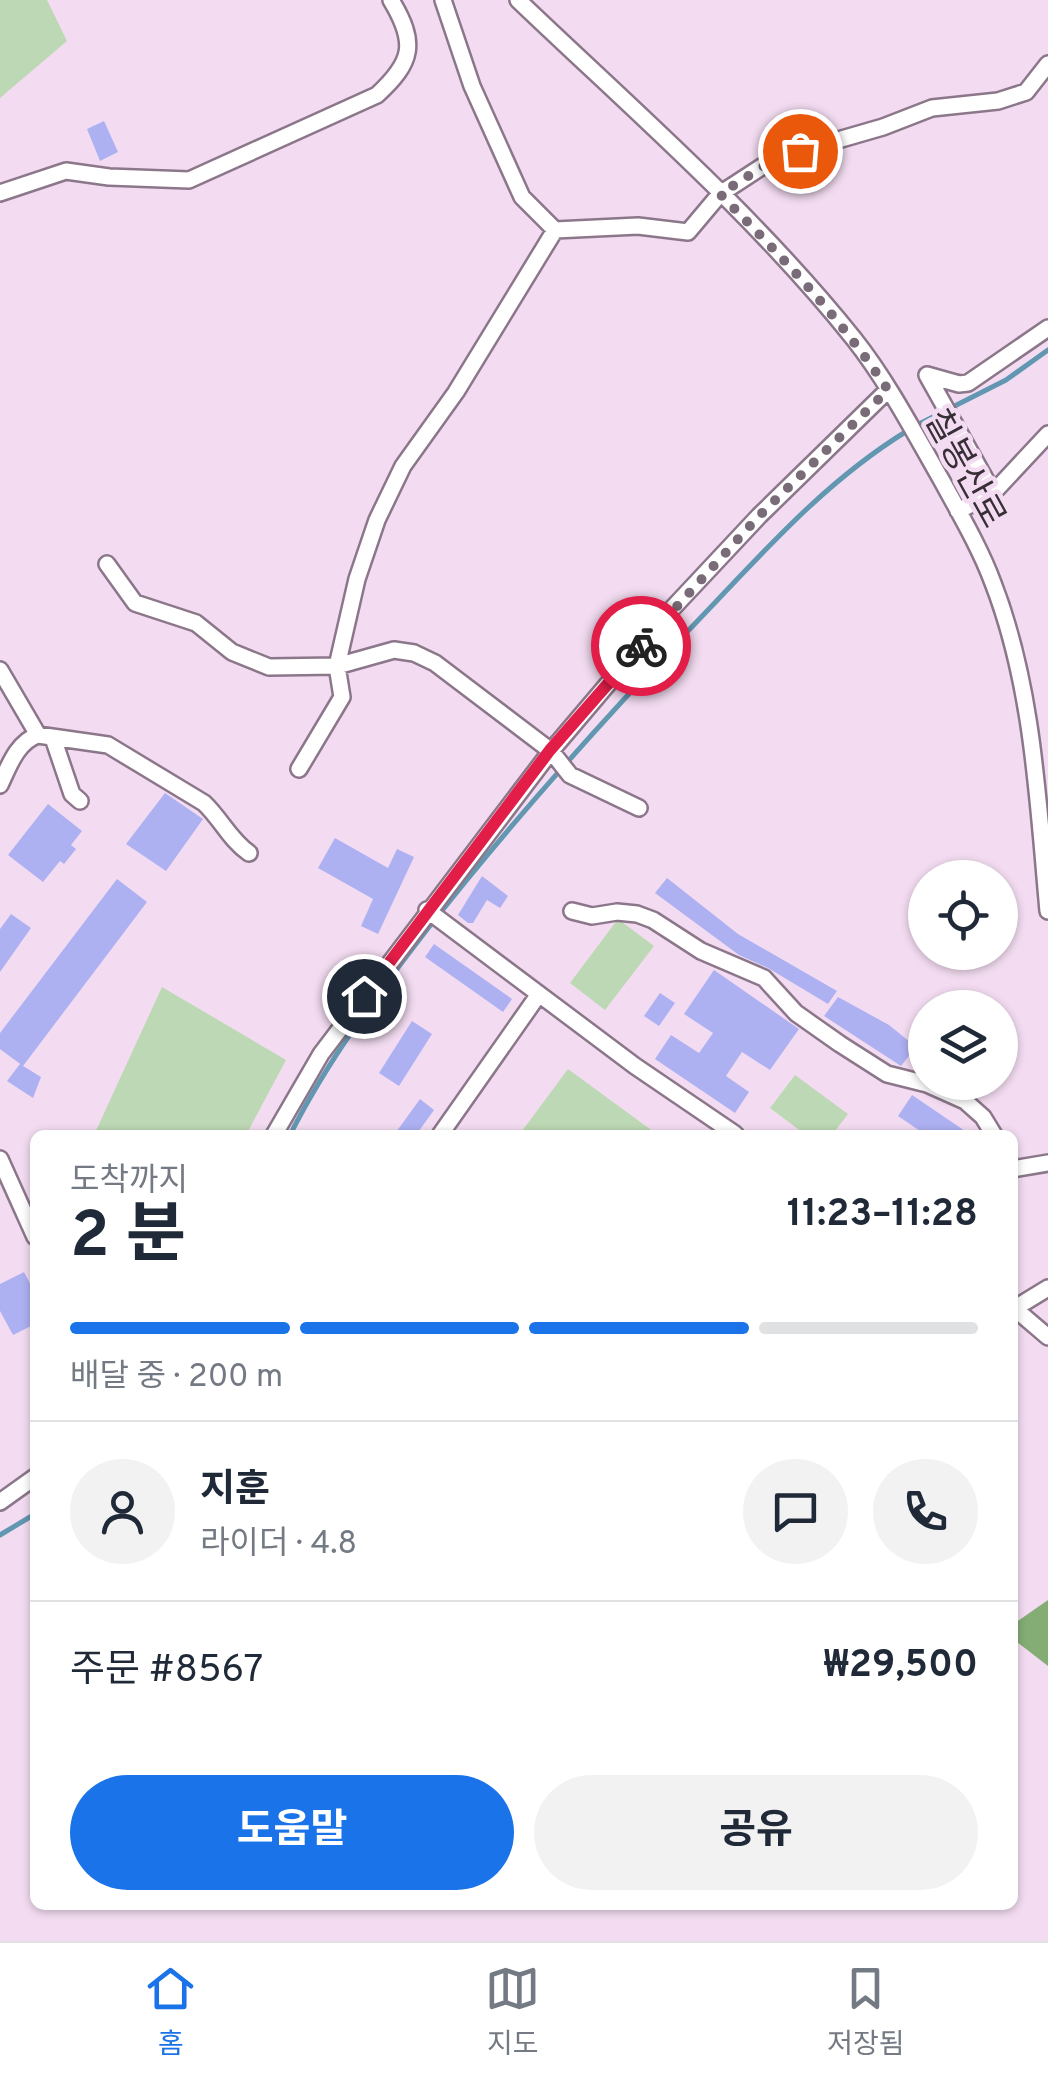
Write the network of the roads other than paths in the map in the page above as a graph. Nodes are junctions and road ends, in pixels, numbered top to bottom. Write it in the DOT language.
graph roads {
  1 [pos="391,0"];
  2 [pos="442,0"];
  3 [pos="518,0"];
  4 [pos="1048,64"];
  5 [pos="0,193"];
  6 [pos="720,194"];
  7 [pos="555,230"];
  8 [pos="1048,328"];
  9 [pos="888,390"];
  10 [pos="1048,434"];
  11 [pos="993,493"];
  12 [pos="958,511"];
  13 [pos="107,564"];
  14 [pos="337,666"];
  15 [pos="0,670"];
  16 [pos="46,736"];
  17 [pos="553,755"];
  18 [pos="299,768"];
  19 [pos="0,785"];
  20 [pos="80,802"];
  21 [pos="639,808"];
  22 [pos="249,853"];
  23 [pos="427,910"];
  24 [pos="572,911"];
  25 [pos="1048,911"];
  26 [pos="539,994"];
  27 [pos="277,1130"];
  28 [pos="444,1130"];
  29 [pos="729,1130"];
  30 [pos="991,1130"];
  31 [pos="0,1159"];
  32 [pos="1048,1163"];
  33 [pos="1018,1168"];
  34 [pos="30,1226"];
  35 [pos="1048,1288"];
  36 [pos="1018,1306"];
  37 [pos="1018,1313"];
  38 [pos="1048,1337"];
  39 [pos="30,1481"];
  40 [pos="0,1502"];
  1 -- 5 [label="street"];
  2 -- 7 [label="street"];
  3 -- 6 [label="street, 칠봉산로"];
  4 -- 6 [label="street"];
  6 -- 7 [label="street"];
  6 -- 9 [label="street, 칠봉산로"];
  7 -- 14 [label="street"];
  8 -- 11 [label="street"];
  9 -- 12 [label="street, 칠봉산로"];
  9 -- 17 [label="street"];
  10 -- 11 [label="street"];
  11 -- 12 [label="street"];
  12 -- 25 [label="street, 칠봉산로"];
  13 -- 14 [label="street"];
  14 -- 17 [label="street"];
  14 -- 18 [label="street"];
  15 -- 16 [label="street"];
  16 -- 19 [label="street"];
  16 -- 20 [label="street"];
  16 -- 22 [label="street"];
  17 -- 21 [label="street"];
  17 -- 23 [label="street"];
  23 -- 26 [label="street"];
  23 -- 27 [label="street"];
  24 -- 30 [label="street"];
  26 -- 28 [label="street"];
  26 -- 29 [label="street"];
  31 -- 34 [label="street"];
  32 -- 33 [label="street"];
  35 -- 36 [label="street"];
  37 -- 38 [label="street"];
  39 -- 40 [label="street"];
}
